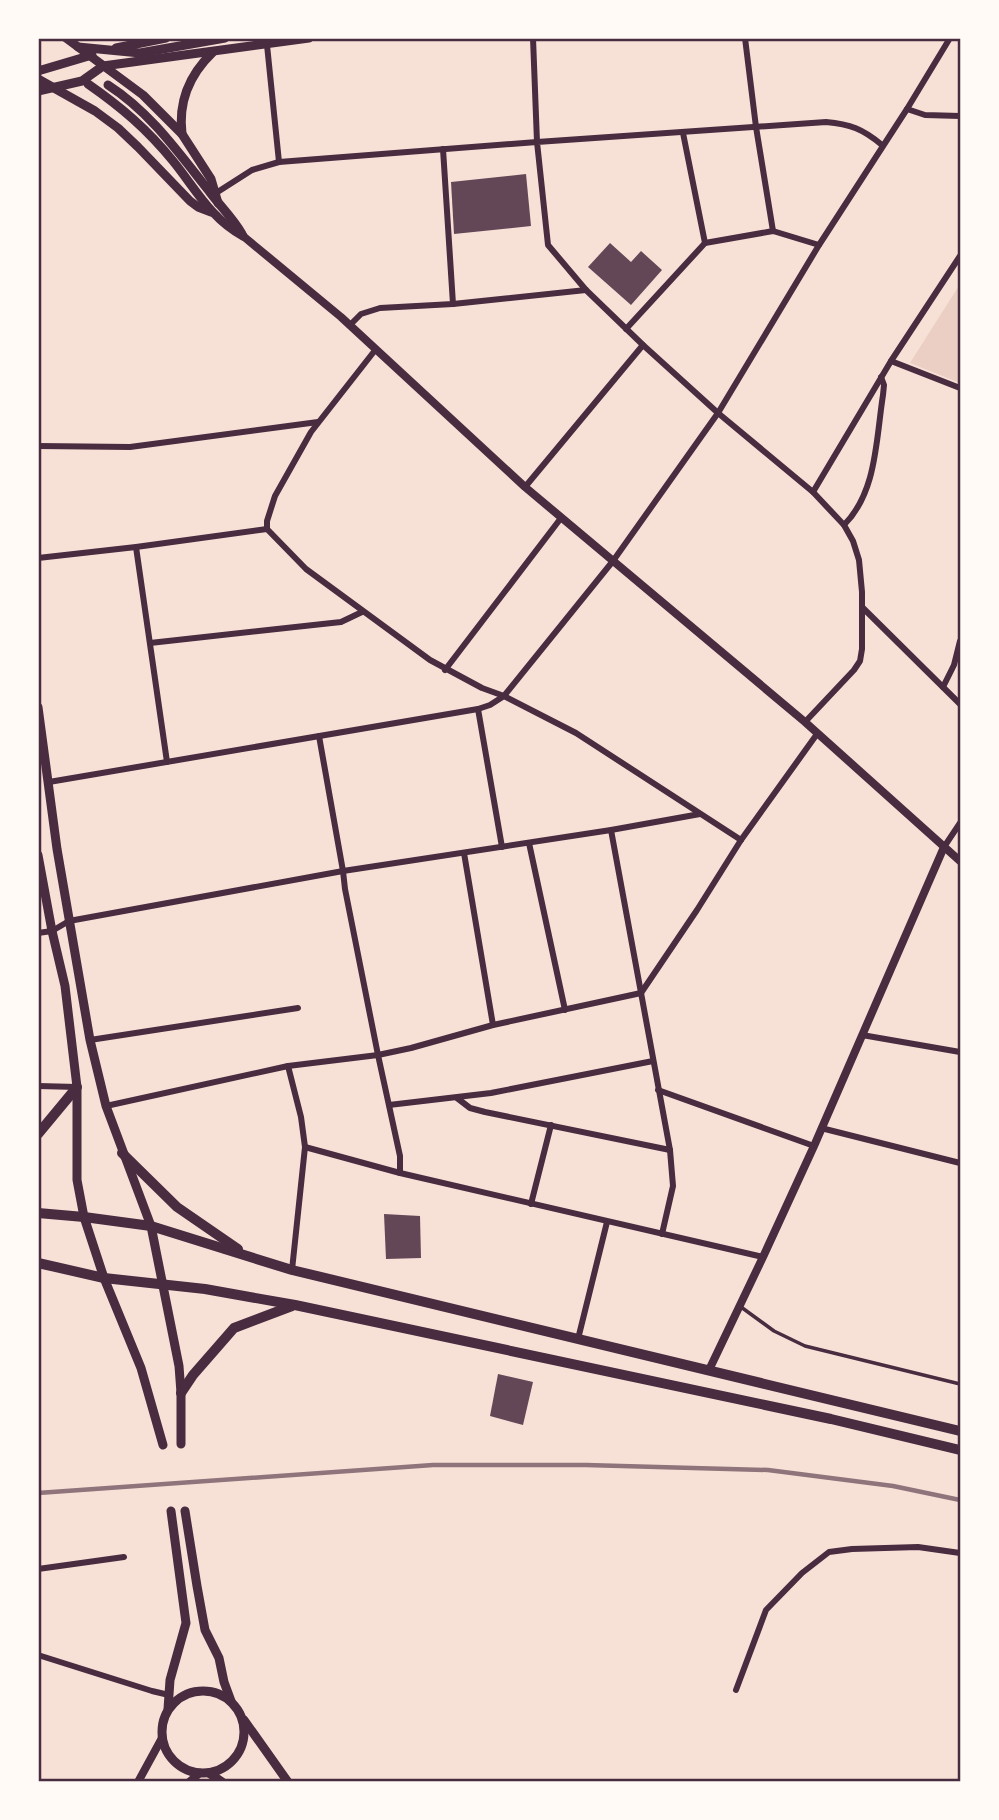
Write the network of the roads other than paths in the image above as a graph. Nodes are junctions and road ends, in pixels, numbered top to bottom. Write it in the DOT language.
graph roads {
  1 [pos="66,38"];
  2 [pos="166,38"];
  3 [pos="225,38"];
  4 [pos="309,38"];
  5 [pos="533,38"];
  6 [pos="746,38"];
  7 [pos="950,38"];
  8 [pos="267,45"];
  9 [pos="77,47"];
  10 [pos="212,52"];
  11 [pos="103,66"];
  12 [pos="38,71"];
  13 [pos="38,79"];
  14 [pos="88,84"];
  15 [pos="108,85"];
  16 [pos="52,87"];
  17 [pos="38,91"];
  18 [pos="907,109"];
  19 [pos="961,116"];
  20 [pos="756,127"];
  21 [pos="683,133"];
  22 [pos="182,134"];
  23 [pos="537,142"];
  24 [pos="882,145"];
  25 [pos="443,149"];
  26 [pos="279,162"];
  27 [pos="217,198"];
  28 [pos="211,212"];
  29 [pos="773,232"];
  30 [pos="243,236"];
  31 [pos="705,243"];
  32 [pos="819,245"];
  33 [pos="961,256"];
  34 [pos="586,290"];
  35 [pos="453,304"];
  36 [pos="350,325"];
  37 [pos="626,329"];
  38 [pos="643,345"];
  39 [pos="376,349"];
  40 [pos="891,361"];
  41 [pos="881,377"];
  42 [pos="961,388"];
  43 [pos="718,413"];
  44 [pos="318,422"];
  45 [pos="38,446"];
  46 [pos="525,488"];
  47 [pos="813,492"];
  48 [pos="561,518"];
  49 [pos="844,526"];
  50 [pos="267,529"];
  51 [pos="136,547"];
  52 [pos="38,558"];
  53 [pos="613,561"];
  54 [pos="863,608"];
  55 [pos="362,612"];
  56 [pos="961,641"];
  57 [pos="150,643"];
  58 [pos="445,670"];
  59 [pos="943,687"];
  60 [pos="504,696"];
  61 [pos="961,704"];
  62 [pos="38,706"];
  63 [pos="478,709"];
  64 [pos="804,722"];
  65 [pos="817,734"];
  66 [pos="318,736"];
  67 [pos="167,762"];
  68 [pos="49,782"];
  69 [pos="700,814"];
  70 [pos="961,822"];
  71 [pos="611,830"];
  72 [pos="741,840"];
  73 [pos="529,843"];
  74 [pos="502,847"];
  75 [pos="944,847"];
  76 [pos="464,853"];
  77 [pos="38,855"];
  78 [pos="961,861"];
  79 [pos="344,871"];
  80 [pos="69,921"];
  81 [pos="52,931"];
  82 [pos="38,933"];
  83 [pos="641,993"];
  84 [pos="298,1008"];
  85 [pos="565,1010"];
  86 [pos="492,1025"];
  87 [pos="862,1035"];
  88 [pos="90,1040"];
  89 [pos="961,1052"];
  90 [pos="377,1055"];
  91 [pos="653,1061"];
  92 [pos="288,1066"];
  93 [pos="38,1086"];
  94 [pos="77,1087"];
  95 [pos="659,1090"];
  96 [pos="457,1098"];
  97 [pos="389,1105"];
  98 [pos="106,1106"];
  99 [pos="551,1125"];
  100 [pos="821,1128"];
  101 [pos="38,1135"];
  102 [pos="814,1146"];
  103 [pos="305,1147"];
  104 [pos="670,1150"];
  105 [pos="122,1153"];
  106 [pos="961,1163"];
  107 [pos="400,1173"];
  108 [pos="531,1204"];
  109 [pos="38,1213"];
  110 [pos="84,1217"];
  111 [pos="607,1222"];
  112 [pos="151,1226"];
  113 [pos="662,1234"];
  114 [pos="247,1255"];
  115 [pos="763,1257"];
  116 [pos="38,1264"];
  117 [pos="292,1270"];
  118 [pos="104,1278"];
  119 [pos="162,1285"];
  120 [pos="295,1305"];
  121 [pos="740,1306"];
  122 [pos="578,1339"];
  123 [pos="709,1370"];
  124 [pos="961,1384"];
  125 [pos="181,1393"];
  126 [pos="961,1431"];
  127 [pos="181,1444"];
  128 [pos="163,1445"];
  129 [pos="961,1450"];
  130 [pos="171,1511"];
  131 [pos="185,1511"];
  132 [pos="961,1553"];
  133 [pos="124,1557"];
  134 [pos="38,1569"];
  135 [pos="38,1655"];
  136 [pos="736,1690"];
  137 [pos="169,1695"];
  138 [pos="232,1702"];
  139 [pos="167,1710"];
  140 [pos="241,1717"];
  141 [pos="162,1738"];
  142 [pos="204,1773"];
  143 [pos="138,1782"];
  144 [pos="189,1782"];
  145 [pos="222,1782"];
  146 [pos="288,1782"];
  1 -- 9 [label="main road"];
  2 -- 12 [label="main road"];
  3 -- 9 [label="main road"];
  4 -- 8 [label="main road"];
  5 -- 23 [label="street"];
  6 -- 20 [label="street"];
  7 -- 18 [label="street"];
  8 -- 10 [label="main road"];
  8 -- 26 [label="street"];
  9 -- 11 [label="main road"];
  10 -- 11 [label="main road"];
  10 -- 22 [label="main road"];
  11 -- 16 [label="main road"];
  11 -- 22 [label="main road"];
  13 -- 16 [label="main road"];
  14 -- 28 [label="main road"];
  15 -- 27 [label="main road"];
  16 -- 17 [label="main road"];
  16 -- 28 [label="main road"];
  18 -- 19 [label="street"];
  18 -- 24 [label="street"];
  20 -- 21 [label="street"];
  20 -- 24 [label="street"];
  20 -- 29 [label="street"];
  21 -- 23 [label="street"];
  21 -- 31 [label="street"];
  22 -- 27 [label="main road"];
  23 -- 25 [label="street"];
  23 -- 34 [label="street"];
  24 -- 32 [label="street"];
  25 -- 26 [label="street"];
  25 -- 35 [label="street"];
  26 -- 27 [label="street"];
  27 -- 30 [label="main road"];
  28 -- 30 [label="main road"];
  29 -- 31 [label="street"];
  29 -- 32 [label="street"];
  30 -- 36 [label="street"];
  31 -- 37 [label="street"];
  32 -- 43 [label="street"];
  33 -- 40 [label="street"];
  34 -- 35 [label="street"];
  34 -- 37 [label="street"];
  35 -- 36 [label="street"];
  36 -- 39 [label="street"];
  37 -- 38 [label="street"];
  38 -- 43 [label="street"];
  38 -- 46 [label="street"];
  39 -- 44 [label="street"];
  39 -- 46 [label="street"];
  40 -- 41 [label="street"];
  40 -- 42 [label="street"];
  41 -- 47 [label="street"];
  41 -- 49 [label="street"];
  43 -- 47 [label="street"];
  43 -- 53 [label="street"];
  44 -- 45 [label="street"];
  44 -- 50 [label="street"];
  46 -- 48 [label="street"];
  47 -- 49 [label="street"];
  48 -- 53 [label="street"];
  48 -- 58 [label="street"];
  49 -- 54 [label="street"];
  50 -- 51 [label="street"];
  50 -- 55 [label="street"];
  51 -- 52 [label="street"];
  51 -- 57 [label="street"];
  53 -- 60 [label="street"];
  53 -- 64 [label="street"];
  54 -- 59 [label="street"];
  54 -- 64 [label="street"];
  55 -- 57 [label="street"];
  55 -- 58 [label="street"];
  56 -- 59 [label="street"];
  57 -- 67 [label="street"];
  58 -- 60 [label="street"];
  59 -- 61 [label="street"];
  60 -- 63 [label="street"];
  60 -- 69 [label="street"];
  62 -- 68 [label="main road"];
  63 -- 66 [label="street"];
  63 -- 74 [label="street"];
  64 -- 65 [label="street"];
  65 -- 72 [label="street"];
  65 -- 75 [label="street"];
  66 -- 67 [label="street"];
  66 -- 79 [label="street"];
  67 -- 68 [label="street"];
  68 -- 80 [label="main road"];
  69 -- 71 [label="street"];
  69 -- 72 [label="street"];
  70 -- 75 [label="street"];
  71 -- 73 [label="street"];
  71 -- 83 [label="street"];
  72 -- 83 [label="street"];
  73 -- 74 [label="street"];
  73 -- 85 [label="street"];
  74 -- 76 [label="street"];
  75 -- 78 [label="street"];
  75 -- 87 [label="street"];
  76 -- 79 [label="street"];
  76 -- 86 [label="street"];
  77 -- 81 [label="main road"];
  79 -- 80 [label="street"];
  79 -- 90 [label="street"];
  80 -- 81 [label="street"];
  80 -- 88 [label="main road"];
  81 -- 82 [label="street"];
  81 -- 94 [label="main road"];
  83 -- 85 [label="street"];
  83 -- 91 [label="street"];
  84 -- 88 [label="street"];
  85 -- 86 [label="street"];
  86 -- 90 [label="street"];
  87 -- 89 [label="street"];
  87 -- 100 [label="street"];
  88 -- 98 [label="main road"];
  90 -- 92 [label="street"];
  90 -- 97 [label="street"];
  91 -- 95 [label="street"];
  91 -- 96 [label="street"];
  92 -- 98 [label="street"];
  92 -- 103 [label="street"];
  93 -- 94 [label="street"];
  94 -- 101 [label="main road"];
  94 -- 110 [label="main road"];
  95 -- 102 [label="street"];
  95 -- 104 [label="street"];
  96 -- 97 [label="street"];
  96 -- 99 [label="street"];
  97 -- 107 [label="street"];
  98 -- 105 [label="main road"];
  99 -- 104 [label="street"];
  99 -- 108 [label="street"];
  100 -- 102 [label="street"];
  100 -- 106 [label="street"];
  102 -- 115 [label="street"];
  103 -- 107 [label="street"];
  103 -- 117 [label="street"];
  104 -- 113 [label="street"];
  105 -- 112 [label="main road"];
  105 -- 114 [label="main road"];
  107 -- 108 [label="street"];
  108 -- 111 [label="street"];
  109 -- 110 [label="main road"];
  110 -- 112 [label="main road"];
  110 -- 118 [label="main road"];
  111 -- 113 [label="street"];
  111 -- 122 [label="street"];
  112 -- 114 [label="main road"];
  112 -- 119 [label="main road"];
  113 -- 115 [label="street"];
  114 -- 117 [label="main road"];
  115 -- 121 [label="street"];
  116 -- 118 [label="main road"];
  117 -- 122 [label="main road"];
  118 -- 119 [label="main road"];
  118 -- 128 [label="main road"];
  119 -- 120 [label="main road"];
  119 -- 125 [label="main road"];
  120 -- 125 [label="main road"];
  120 -- 129 [label="main road"];
  121 -- 123 [label="street"];
  121 -- 124 [label="lane"];
  122 -- 123 [label="main road"];
  123 -- 126 [label="main road"];
  125 -- 127 [label="main road"];
  130 -- 137 [label="main road"];
  131 -- 138 [label="main road"];
  132 -- 136 [label="street"];
  133 -- 134 [label="street"];
  135 -- 137 [label="street"];
  137 -- 139 [label="main road"];
  138 -- 139 [label="main road"];
  138 -- 140 [label="main road"];
  139 -- 141 [label="main road"];
  140 -- 142 [label="main road"];
  140 -- 146 [label="main road"];
  141 -- 142 [label="main road"];
  141 -- 143 [label="street"];
  142 -- 144 [label="street"];
  142 -- 145 [label="main road"];
}
